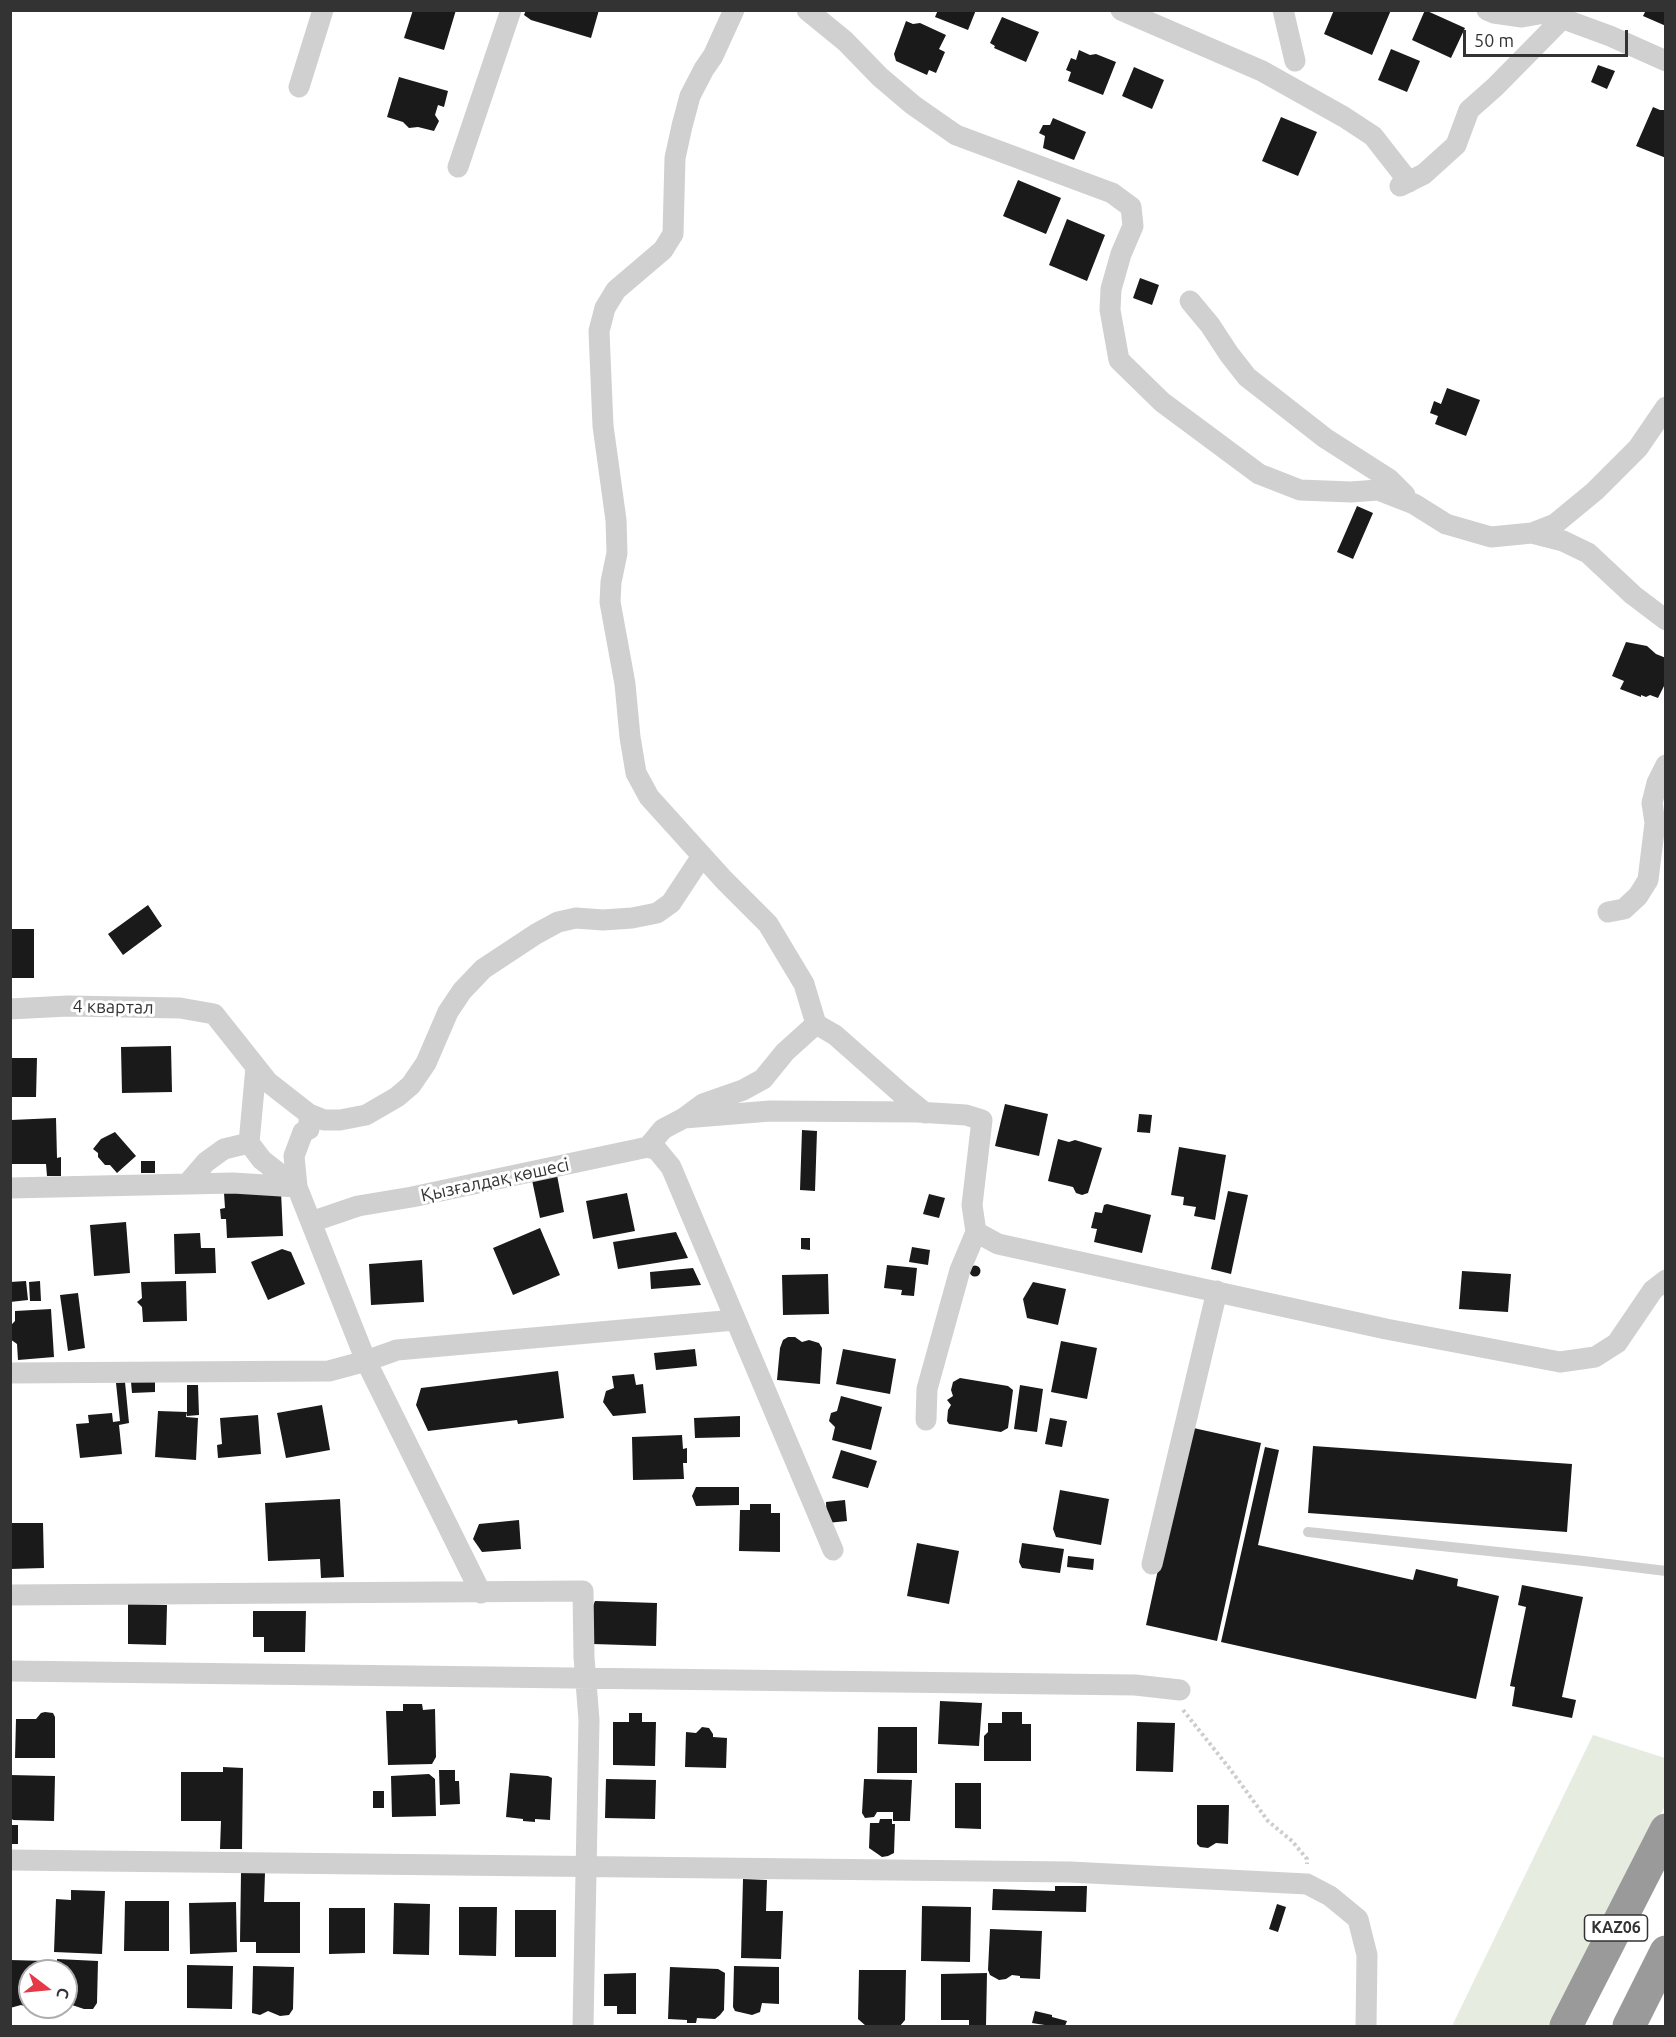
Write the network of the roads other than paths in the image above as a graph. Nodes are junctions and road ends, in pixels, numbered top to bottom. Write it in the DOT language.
graph roads {
  1 [pos="323,10"];
  2 [pos="511,10"];
  3 [pos="734,10"];
  4 [pos="807,10"];
  5 [pos="1121,10"];
  6 [pos="1282,10"];
  7 [pos="1487,10"];
  8 [pos="1548,14"];
  9 [pos="1295,61"];
  10 [pos="1665,61"];
  11 [pos="299,87"];
  12 [pos="458,167"];
  13 [pos="1190,301"];
  14 [pos="1665,406"];
  15 [pos="1414,504"];
  16 [pos="1532,533"];
  17 [pos="1665,620"];
  18 [pos="1665,765"];
  19 [pos="1660,822"];
  20 [pos="702,856"];
  21 [pos="1608,912"];
  22 [pos="10,1009"];
  23 [pos="816,1024"];
  24 [pos="256,1067"];
  25 [pos="925,1113"];
  26 [pos="309,1114"];
  27 [pos="684,1118"];
  28 [pos="249,1143"];
  29 [pos="648,1147"];
  30 [pos="187,1184"];
  31 [pos="297,1186"];
  32 [pos="10,1188"];
  33 [pos="311,1222"];
  34 [pos="976,1232"];
  35 [pos="1665,1280"];
  36 [pos="1217,1291"];
  37 [pos="735,1320"];
  38 [pos="366,1361"];
  39 [pos="10,1373"];
  40 [pos="926,1420"];
  41 [pos="1308,1532"];
  42 [pos="833,1550"];
  43 [pos="1152,1564"];
  44 [pos="1665,1571"];
  45 [pos="481,1593"];
  46 [pos="10,1595"];
  47 [pos="10,1671"];
  48 [pos="586,1677"];
  49 [pos="1175,1690"];
  50 [pos="1665,1830"];
  51 [pos="10,1860"];
  52 [pos="586,1867"];
  53 [pos="1665,1952"];
  54 [pos="1630,2025"];
  55 [pos="583,2026"];
  56 [pos="1366,2026"];
  57 [pos="1566,2026"];
  1 -- 11 [label="street"];
  2 -- 12 [label="street"];
  3 -- 20 [label="street"];
  4 -- 15 [label="street"];
  5 -- 8 [label="street"];
  6 -- 9 [label="street"];
  7 -- 8 [label="street"];
  8 -- 10 [label="street"];
  13 -- 15 [label="street"];
  14 -- 16 [label="street"];
  15 -- 16 [label="street"];
  16 -- 17 [label="street"];
  18 -- 19 [label="street"];
  19 -- 21 [label="street"];
  20 -- 23 [label="street"];
  20 -- 26 [label="street"];
  22 -- 24 [label="street, 4 квартал"];
  23 -- 25 [label="street"];
  23 -- 27 [label="street"];
  24 -- 26 [label="street"];
  24 -- 28 [label="street"];
  25 -- 27 [label="street"];
  25 -- 34 [label="street"];
  26 -- 31 [label="street"];
  27 -- 29 [label="street"];
  28 -- 30 [label="street"];
  28 -- 31 [label="street"];
  29 -- 33 [label="street, Қызғалдақ көшесі"];
  29 -- 37 [label="street"];
  30 -- 31 [label="street"];
  30 -- 32 [label="street"];
  31 -- 33 [label="street"];
  33 -- 38 [label="street"];
  34 -- 36 [label="street"];
  34 -- 40 [label="street"];
  35 -- 36 [label="street"];
  36 -- 43 [label="street"];
  37 -- 38 [label="street"];
  37 -- 42 [label="street"];
  38 -- 39 [label="street"];
  38 -- 45 [label="street"];
  41 -- 44 [label="lane"];
  45 -- 46 [label="street"];
  45 -- 48 [label="street"];
  47 -- 48 [label="street"];
  48 -- 49 [label="street"];
  48 -- 52 [label="street"];
  50 -- 57 [label="highway, KАZ06"];
  51 -- 52 [label="street"];
  52 -- 55 [label="street"];
  52 -- 56 [label="street"];
  53 -- 54 [label="highway, KАZ06"];
}
